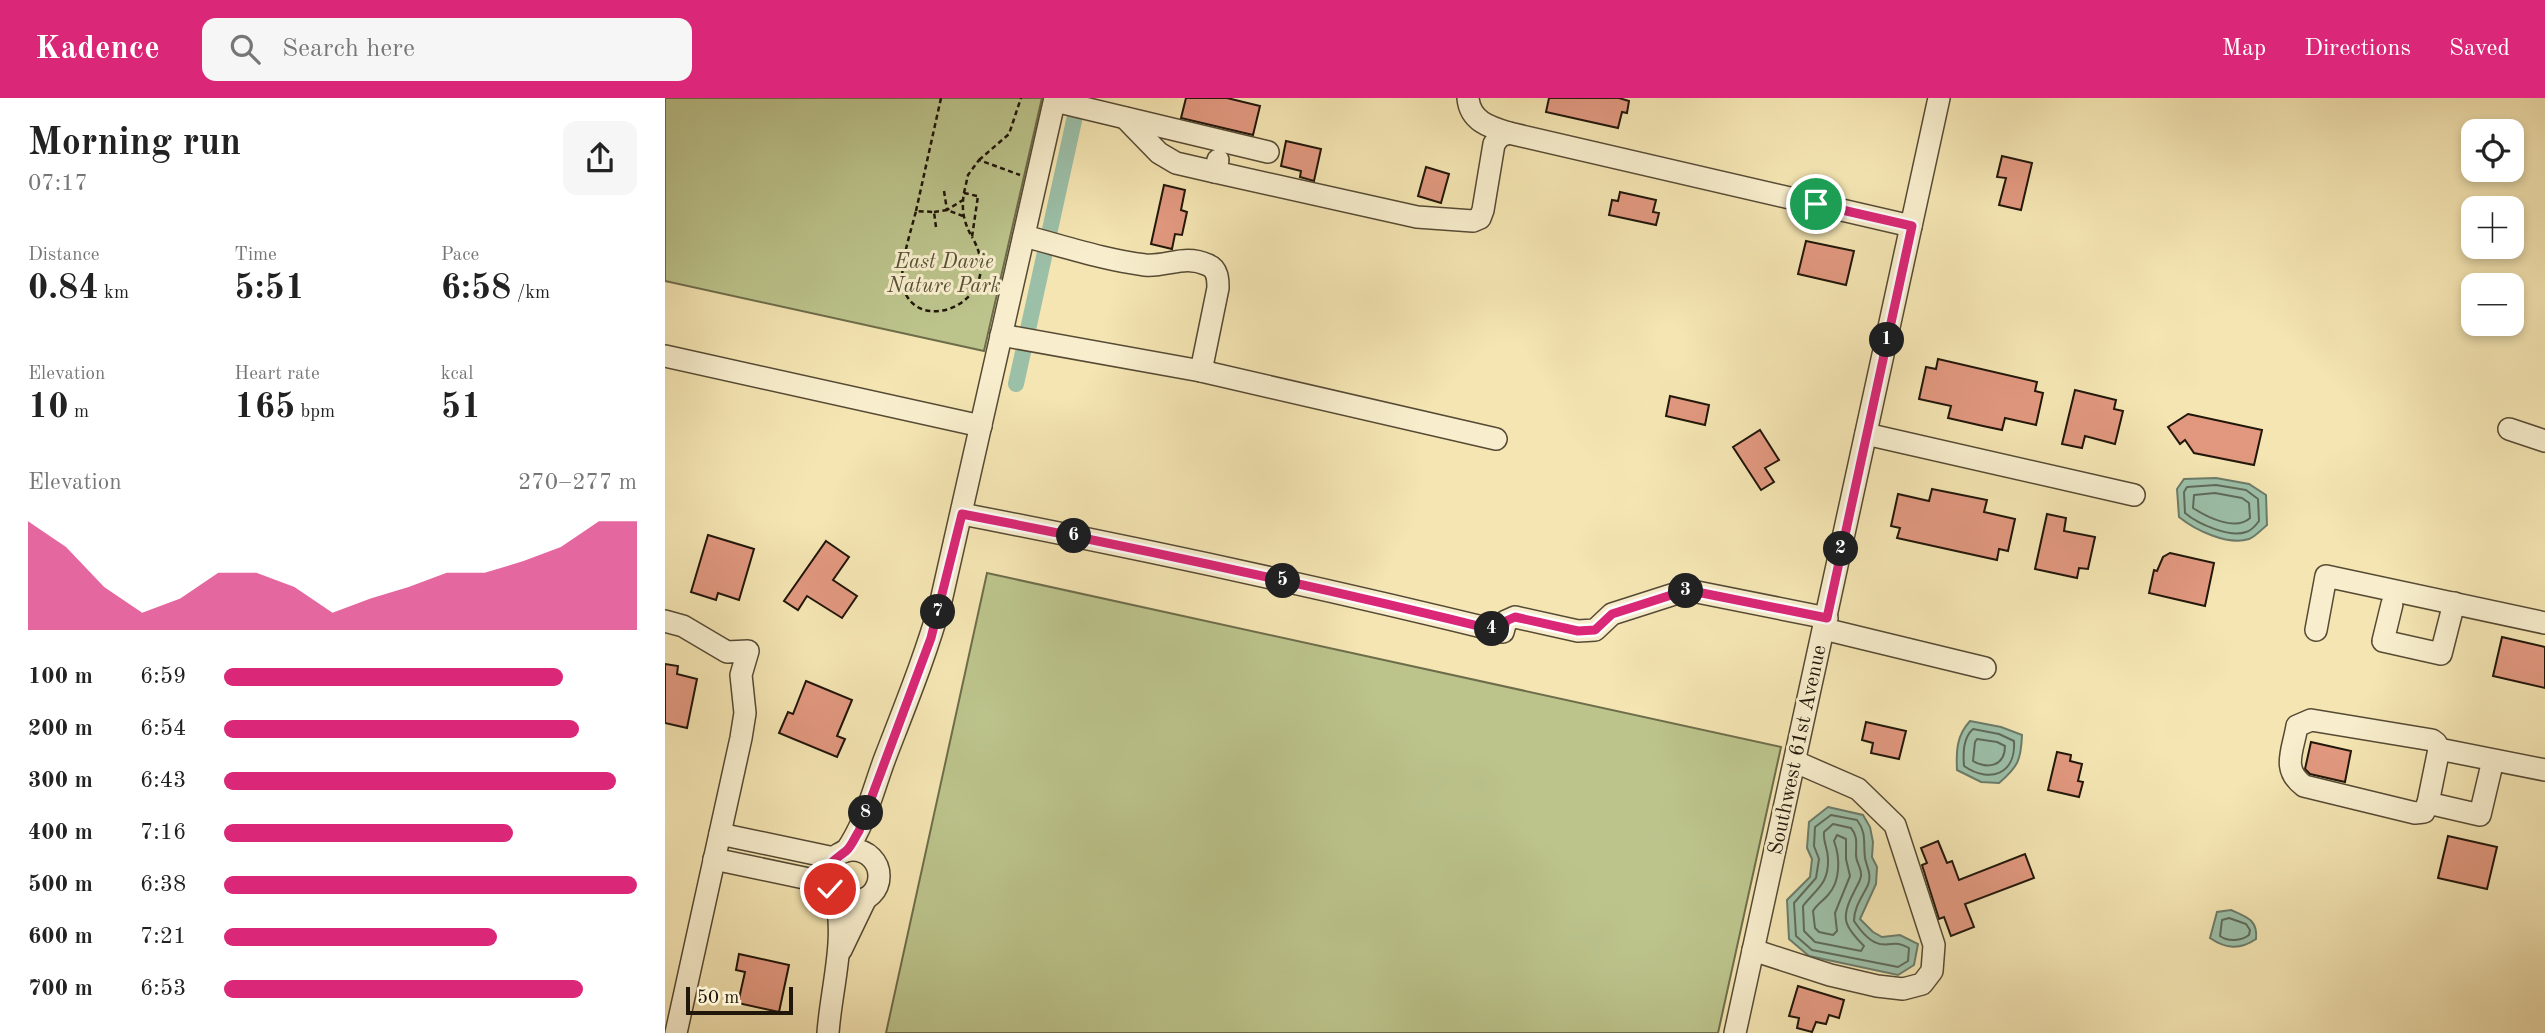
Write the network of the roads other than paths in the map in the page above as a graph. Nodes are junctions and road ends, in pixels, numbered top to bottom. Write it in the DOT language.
graph roads {
  1 [pos="1468,98"];
  2 [pos="1939,98"];
  3 [pos="1055,99"];
  4 [pos="1125,118"];
  5 [pos="1509,133"];
  6 [pos="1222,141"];
  7 [pos="1268,152"];
  8 [pos="1215,172"];
  9 [pos="1912,226"];
  10 [pos="1037,240"];
  11 [pos="1006,336"];
  12 [pos="665,356"];
  13 [pos="1201,371"];
  14 [pos="981,426"];
  15 [pos="2509,429"];
  16 [pos="1866,434"];
  17 [pos="1496,439"];
  18 [pos="2545,440"];
  19 [pos="2134,495"];
  20 [pos="962,514"];
  21 [pos="2454,603"];
  22 [pos="2392,604"];
  23 [pos="665,621"];
  24 [pos="2545,623"];
  25 [pos="1825,624"];
  26 [pos="2316,630"];
  27 [pos="1985,668"];
  28 [pos="2439,749"];
  29 [pos="2493,760"];
  30 [pos="1795,762"];
  31 [pos="2545,769"];
  32 [pos="874,792"];
  33 [pos="2428,803"];
  34 [pos="720,834"];
  35 [pos="840,854"];
  36 [pos="715,859"];
  37 [pos="873,860"];
  38 [pos="831,889"];
  39 [pos="866,898"];
  40 [pos="1753,950"];
  41 [pos="837,959"];
  42 [pos="676,1033"];
  43 [pos="828,1033"];
  44 [pos="1735,1033"];
  1 -- 5 [label="street"];
  2 -- 9 [label="street, Southwest 61st Avenue"];
  3 -- 4 [label="street"];
  3 -- 10 [label="street"];
  4 -- 6 [label="street"];
  4 -- 8 [label="street"];
  5 -- 8 [label="street"];
  5 -- 9 [label="street"];
  6 -- 7 [label="street"];
  6 -- 8 [label="street"];
  9 -- 16 [label="street, Southwest 61st Avenue"];
  10 -- 11 [label="street"];
  10 -- 13 [label="street"];
  11 -- 13 [label="street"];
  11 -- 14 [label="street"];
  12 -- 14 [label="street"];
  13 -- 17 [label="street"];
  14 -- 20 [label="street"];
  15 -- 18 [label="street"];
  16 -- 19 [label="street"];
  16 -- 25 [label="street, Southwest 61st Avenue"];
  20 -- 25 [label="street"];
  20 -- 32 [label="street"];
  21 -- 22 [label="street"];
  21 -- 24 [label="street"];
  21 -- 26 [label="street"];
  23 -- 34 [label="street"];
  25 -- 27 [label="street"];
  25 -- 30 [label="street, Southwest 61st Avenue"];
  28 -- 29 [label="street"];
  28 -- 33 [label="street"];
  28 -- 33 [label="street"];
  29 -- 31 [label="street"];
  29 -- 33 [label="street"];
  30 -- 40 [label="street, Southwest 61st Avenue"];
  30 -- 40 [label="street"];
  32 -- 35 [label="street"];
  32 -- 37 [label="street"];
  34 -- 35 [label="street"];
  34 -- 36 [label="street"];
  35 -- 37 [label="street"];
  35 -- 38 [label="street"];
  36 -- 38 [label="street"];
  36 -- 42 [label="street"];
  37 -- 39 [label="street"];
  38 -- 39 [label="street"];
  38 -- 41 [label="street"];
  39 -- 41 [label="street"];
  40 -- 44 [label="street, Southwest 61st Avenue"];
  41 -- 43 [label="street"];
}
